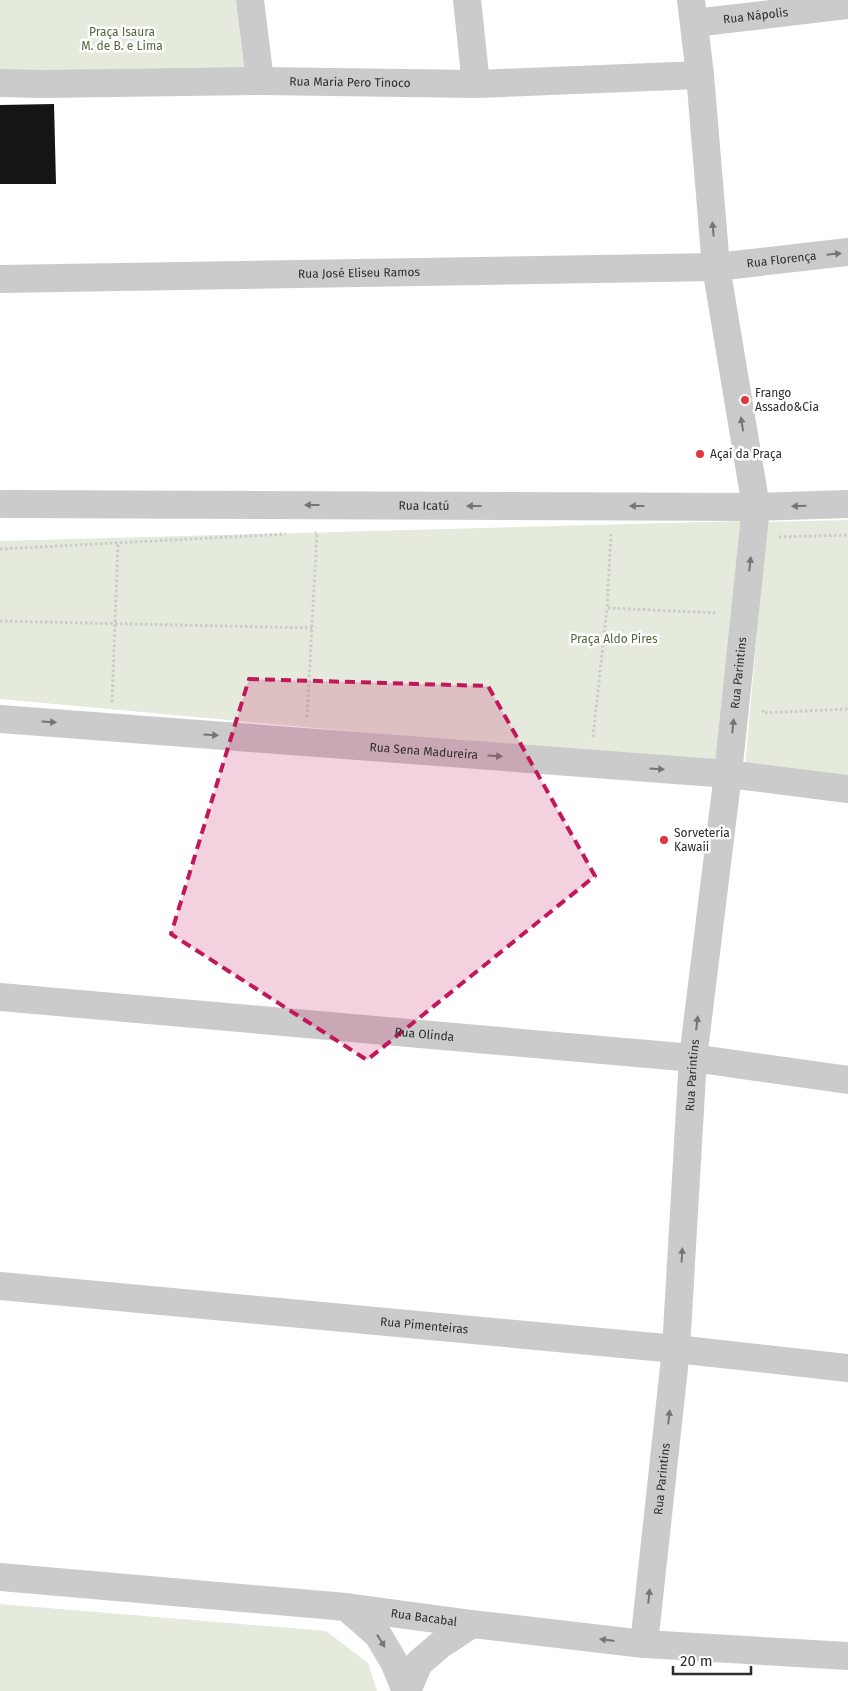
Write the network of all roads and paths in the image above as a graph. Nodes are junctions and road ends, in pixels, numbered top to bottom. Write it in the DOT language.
graph roads {
  1 [pos="250,0"];
  2 [pos="468,0"];
  3 [pos="848,5"];
  4 [pos="692,12"];
  5 [pos="700,75"];
  6 [pos="260,81"];
  7 [pos="0,83"];
  8 [pos="476,84"];
  9 [pos="848,252"];
  10 [pos="716,267"];
  11 [pos="0,279"];
  12 [pos="0,504"];
  13 [pos="848,504"];
  14 [pos="756,507"];
  15 [pos="611,529"];
  16 [pos="327,532"];
  17 [pos="307,533"];
  18 [pos="317,533"];
  19 [pos="287,534"];
  20 [pos="848,535"];
  21 [pos="118,543"];
  22 [pos="778,546"];
  23 [pos="0,549"];
  24 [pos="607,608"];
  25 [pos="724,614"];
  26 [pos="0,621"];
  27 [pos="114,624"];
  28 [pos="312,628"];
  29 [pos="764,704"];
  30 [pos="112,706"];
  31 [pos="848,709"];
  32 [pos="0,718"];
  33 [pos="307,724"];
  34 [pos="593,742"];
  35 [pos="728,774"];
  36 [pos="848,789"];
  37 [pos="0,998"];
  38 [pos="693,1058"];
  39 [pos="848,1080"];
  40 [pos="0,1286"];
  41 [pos="676,1349"];
  42 [pos="848,1368"];
  43 [pos="0,1577"];
  44 [pos="346,1608"];
  45 [pos="472,1624"];
  46 [pos="644,1644"];
  47 [pos="848,1656"];
  48 [pos="406,1691"];
  1 -- 6 [label="street"];
  2 -- 8 [label="street"];
  3 -- 4 [label="street, Rua Nápolis"];
  4 -- 5 [label="street, Rua Parintins"];
  5 -- 8 [label="street, Rua Maria Pero Tinoco"];
  10 -- 5 [label="street, Rua Parintins, one-way"];
  6 -- 7 [label="street, Rua Maria Pero Tinoco"];
  6 -- 8 [label="street, Rua Maria Pero Tinoco"];
  10 -- 9 [label="street, Rua Florença, one-way"];
  10 -- 11 [label="street, Rua José Eliseu Ramos"];
  14 -- 10 [label="street, Rua Parintins, one-way"];
  14 -- 12 [label="street, Rua Icatú, one-way"];
  13 -- 14 [label="street, Rua Icatú, one-way"];
  35 -- 14 [label="street, Rua Parintins, one-way"];
  15 -- 24 [label="path"];
  16 -- 18 [label="path"];
  17 -- 18 [label="path"];
  18 -- 28 [label="path"];
  19 -- 21 [label="path"];
  20 -- 22 [label="path"];
  21 -- 23 [label="path"];
  21 -- 27 [label="path"];
  24 -- 25 [label="path"];
  24 -- 34 [label="path"];
  26 -- 27 [label="path"];
  27 -- 28 [label="path"];
  27 -- 30 [label="path"];
  28 -- 33 [label="path"];
  29 -- 31 [label="path"];
  32 -- 35 [label="street, Rua Sena Madureira, one-way"];
  35 -- 36 [label="street, Rua Sena Madureira"];
  38 -- 35 [label="street, Rua Parintins, one-way"];
  37 -- 38 [label="street, Rua Olinda"];
  38 -- 39 [label="street, Rua Olinda"];
  41 -- 38 [label="street, Rua Parintins, one-way"];
  40 -- 41 [label="street, Rua Pimenteiras"];
  41 -- 42 [label="street, Rua Pimenteiras"];
  46 -- 41 [label="street, Rua Parintins, one-way"];
  43 -- 44 [label="street, Rua Bacabal"];
  44 -- 45 [label="street, Rua Bacabal"];
  44 -- 48 [label="street, one-way"];
  46 -- 45 [label="street, Rua Bacabal, one-way"];
  45 -- 48 [label="street"];
  46 -- 47 [label="street, Rua Bacabal"];
}
